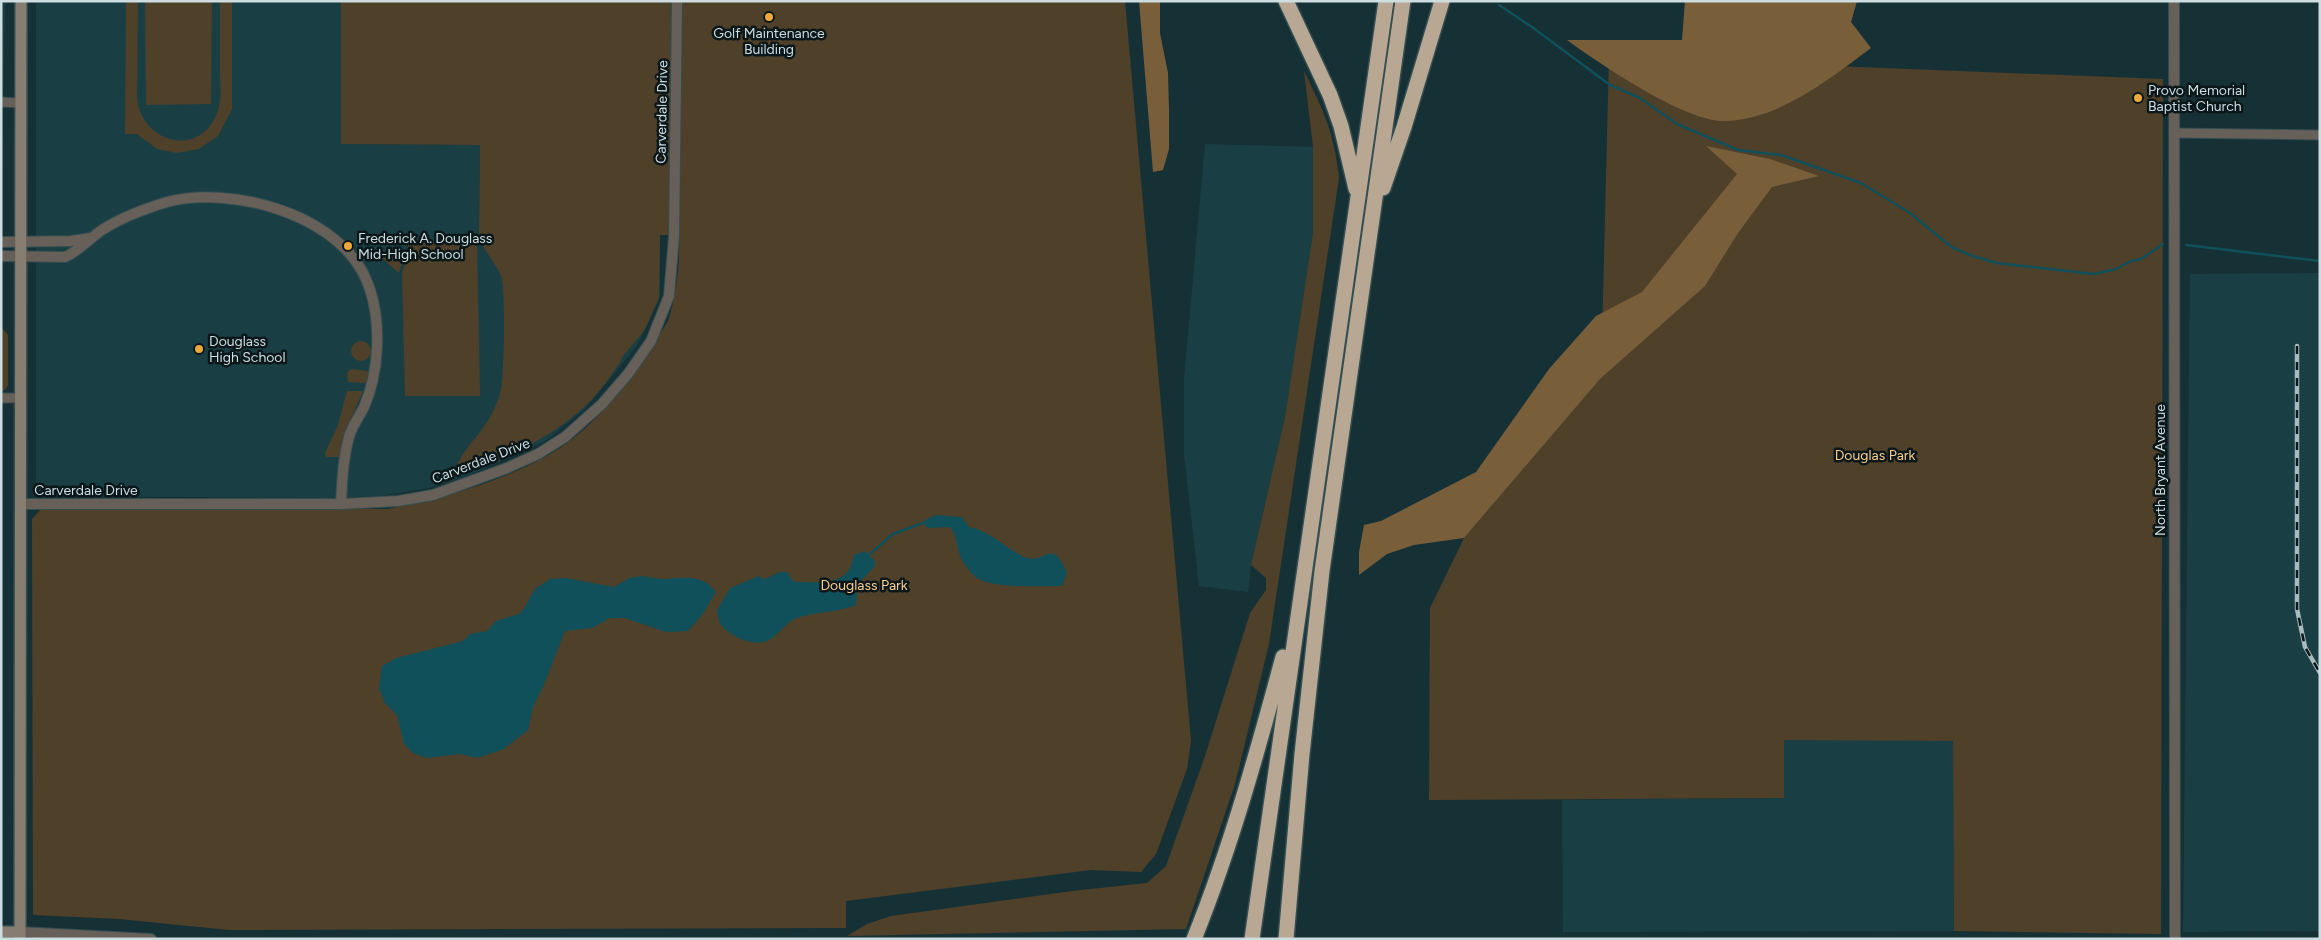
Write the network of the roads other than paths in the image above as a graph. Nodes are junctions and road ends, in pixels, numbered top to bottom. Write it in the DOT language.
graph roads {
  1 [pos="21,1"];
  2 [pos="677,1"];
  3 [pos="1286,1"];
  4 [pos="1386,1"];
  5 [pos="1403,1"];
  6 [pos="1442,1"];
  7 [pos="2174,1"];
  8 [pos="1,102"];
  9 [pos="20,103"];
  10 [pos="2174,133"];
  11 [pos="2320,135"];
  12 [pos="1358,195"];
  13 [pos="1372,220"];
  14 [pos="92,238"];
  15 [pos="20,241"];
  16 [pos="1,242"];
  17 [pos="1,256"];
  18 [pos="21,256"];
  19 [pos="1,398"];
  20 [pos="20,398"];
  21 [pos="20,504"];
  22 [pos="341,504"];
  23 [pos="1299,598"];
  24 [pos="1,932"];
  25 [pos="20,936"];
  26 [pos="1286,936"];
  27 [pos="151,939"];
  28 [pos="1194,939"];
  29 [pos="1252,939"];
  30 [pos="2175,939"];
  1 -- 9 [label="main road"];
  2 -- 22 [label="street, Carverdale Drive"];
  3 -- 12 [label="highway"];
  4 -- 12 [label="highway"];
  5 -- 13 [label="highway"];
  6 -- 13 [label="highway"];
  7 -- 10 [label="street, North Bryant Avenue"];
  8 -- 9 [label="street"];
  9 -- 15 [label="main road"];
  10 -- 11 [label="street"];
  10 -- 30 [label="street, North Bryant Avenue"];
  12 -- 23 [label="highway"];
  13 -- 26 [label="highway"];
  14 -- 15 [label="street"];
  14 -- 18 [label="street"];
  14 -- 22 [label="street"];
  15 -- 16 [label="street"];
  15 -- 18 [label="main road"];
  17 -- 18 [label="street"];
  18 -- 20 [label="main road"];
  19 -- 20 [label="street"];
  20 -- 21 [label="main road"];
  21 -- 22 [label="street, Carverdale Drive"];
  21 -- 25 [label="main road"];
  23 -- 28 [label="highway"];
  23 -- 29 [label="highway"];
  24 -- 25 [label="main road"];
  25 -- 27 [label="street"];
}
